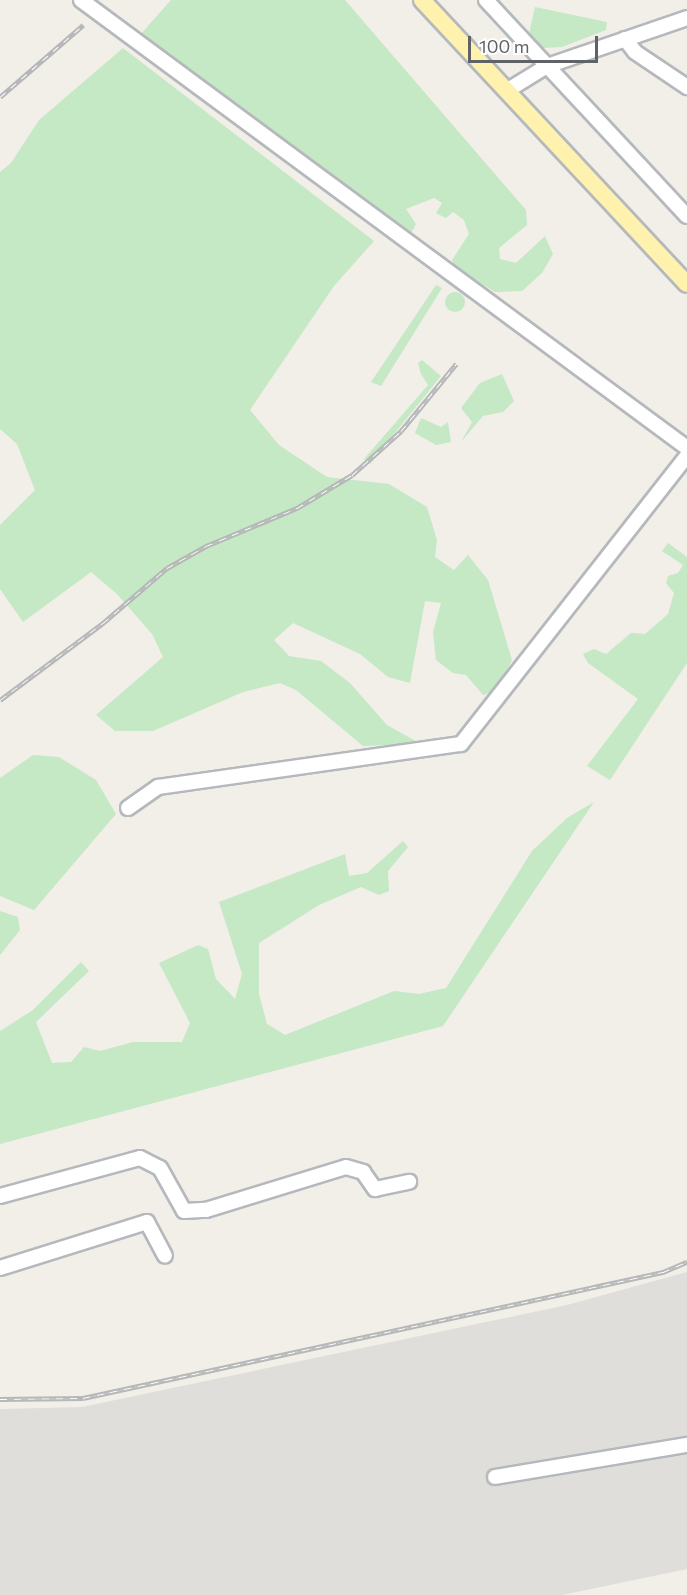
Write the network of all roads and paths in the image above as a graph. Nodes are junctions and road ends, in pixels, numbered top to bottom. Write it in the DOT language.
graph roads {
  1 [pos="81,0"];
  2 [pos="422,0"];
  3 [pos="486,0"];
  4 [pos="687,18"];
  5 [pos="625,39"];
  6 [pos="547,66"];
  7 [pos="687,87"];
  8 [pos="508,90"];
  9 [pos="687,216"];
  10 [pos="687,284"];
  11 [pos="687,448"];
  12 [pos="687,456"];
  13 [pos="128,808"];
  14 [pos="409,1182"];
  15 [pos="0,1196"];
  16 [pos="165,1256"];
  17 [pos="0,1268"];
  18 [pos="687,1445"];
  19 [pos="495,1477"];
  1 -- 11 [label="street"];
  2 -- 8 [label="main road"];
  3 -- 6 [label="street"];
  4 -- 5 [label="street"];
  5 -- 6 [label="street"];
  5 -- 7 [label="street"];
  6 -- 8 [label="street"];
  6 -- 9 [label="street"];
  8 -- 10 [label="main road"];
  12 -- 13 [label="street"];
  14 -- 15 [label="street"];
  16 -- 17 [label="street"];
  18 -- 19 [label="street"];
}
